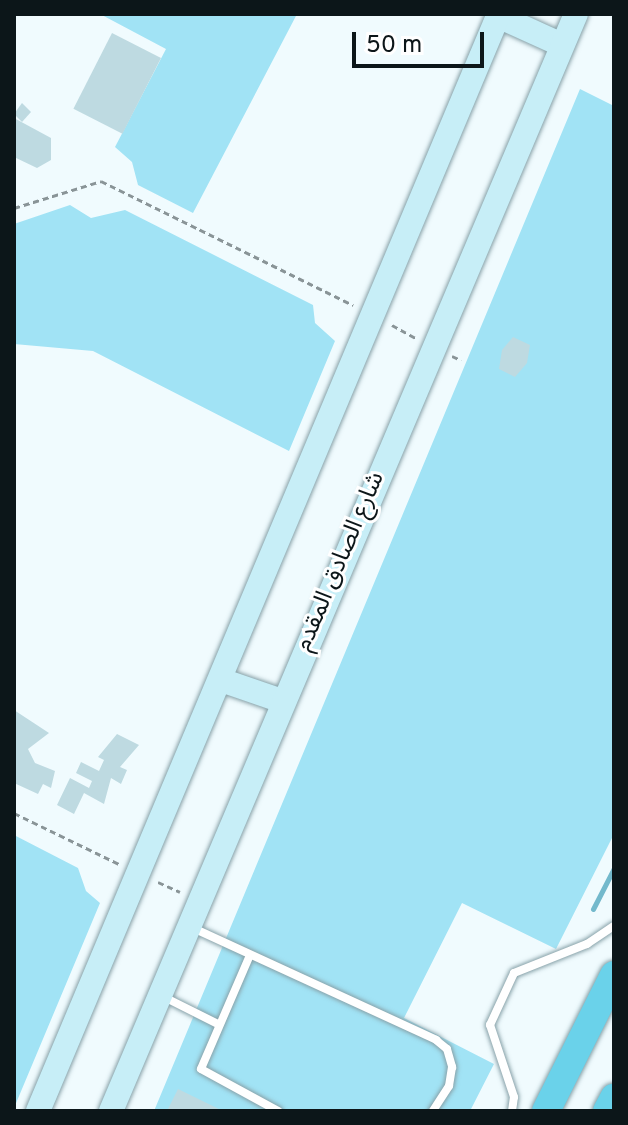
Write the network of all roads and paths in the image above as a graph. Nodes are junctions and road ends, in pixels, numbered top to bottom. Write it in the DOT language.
graph roads {
  1 [pos="576,14"];
  2 [pos="498,15"];
  3 [pos="562,45"];
  4 [pos="14,208"];
  5 [pos="371,314"];
  6 [pos="431,347"];
  7 [pos="461,360"];
  8 [pos="221,680"];
  9 [pos="282,701"];
  10 [pos="14,813"];
  11 [pos="140,874"];
  12 [pos="199,901"];
  13 [pos="188,926"];
  14 [pos="614,926"];
  15 [pos="250,955"];
  16 [pos="614,975"];
  17 [pos="160,994"];
  18 [pos="218,1024"];
  19 [pos="614,1098"];
  20 [pos="38,1111"];
  21 [pos="111,1111"];
  22 [pos="278,1111"];
  23 [pos="433,1111"];
  24 [pos="512,1111"];
  25 [pos="546,1111"];
  26 [pos="607,1111"];
  1 -- 3 [label="main road, شارع الصادق المقدم"];
  2 -- 3 [label="main road"];
  2 -- 5 [label="main road"];
  3 -- 6 [label="main road, شارع الصادق المقدم"];
  4 -- 5 [label="path"];
  5 -- 6 [label="path"];
  5 -- 8 [label="main road"];
  6 -- 7 [label="path"];
  6 -- 9 [label="main road, شارع الصادق المقدم"];
  8 -- 9 [label="main road"];
  8 -- 11 [label="main road"];
  9 -- 12 [label="main road, شارع الصادق المقدم"];
  10 -- 11 [label="path"];
  11 -- 12 [label="path"];
  11 -- 20 [label="main road"];
  12 -- 13 [label="main road, شارع الصادق المقدم"];
  13 -- 15 [label="lane"];
  13 -- 17 [label="main road, شارع الصادق المقدم"];
  14 -- 24 [label="lane"];
  15 -- 18 [label="lane"];
  15 -- 23 [label="lane"];
  16 -- 25 [label="highway"];
  17 -- 18 [label="lane"];
  17 -- 21 [label="main road, شارع الصادق المقدم"];
  18 -- 22 [label="lane"];
  19 -- 26 [label="highway"];
}
